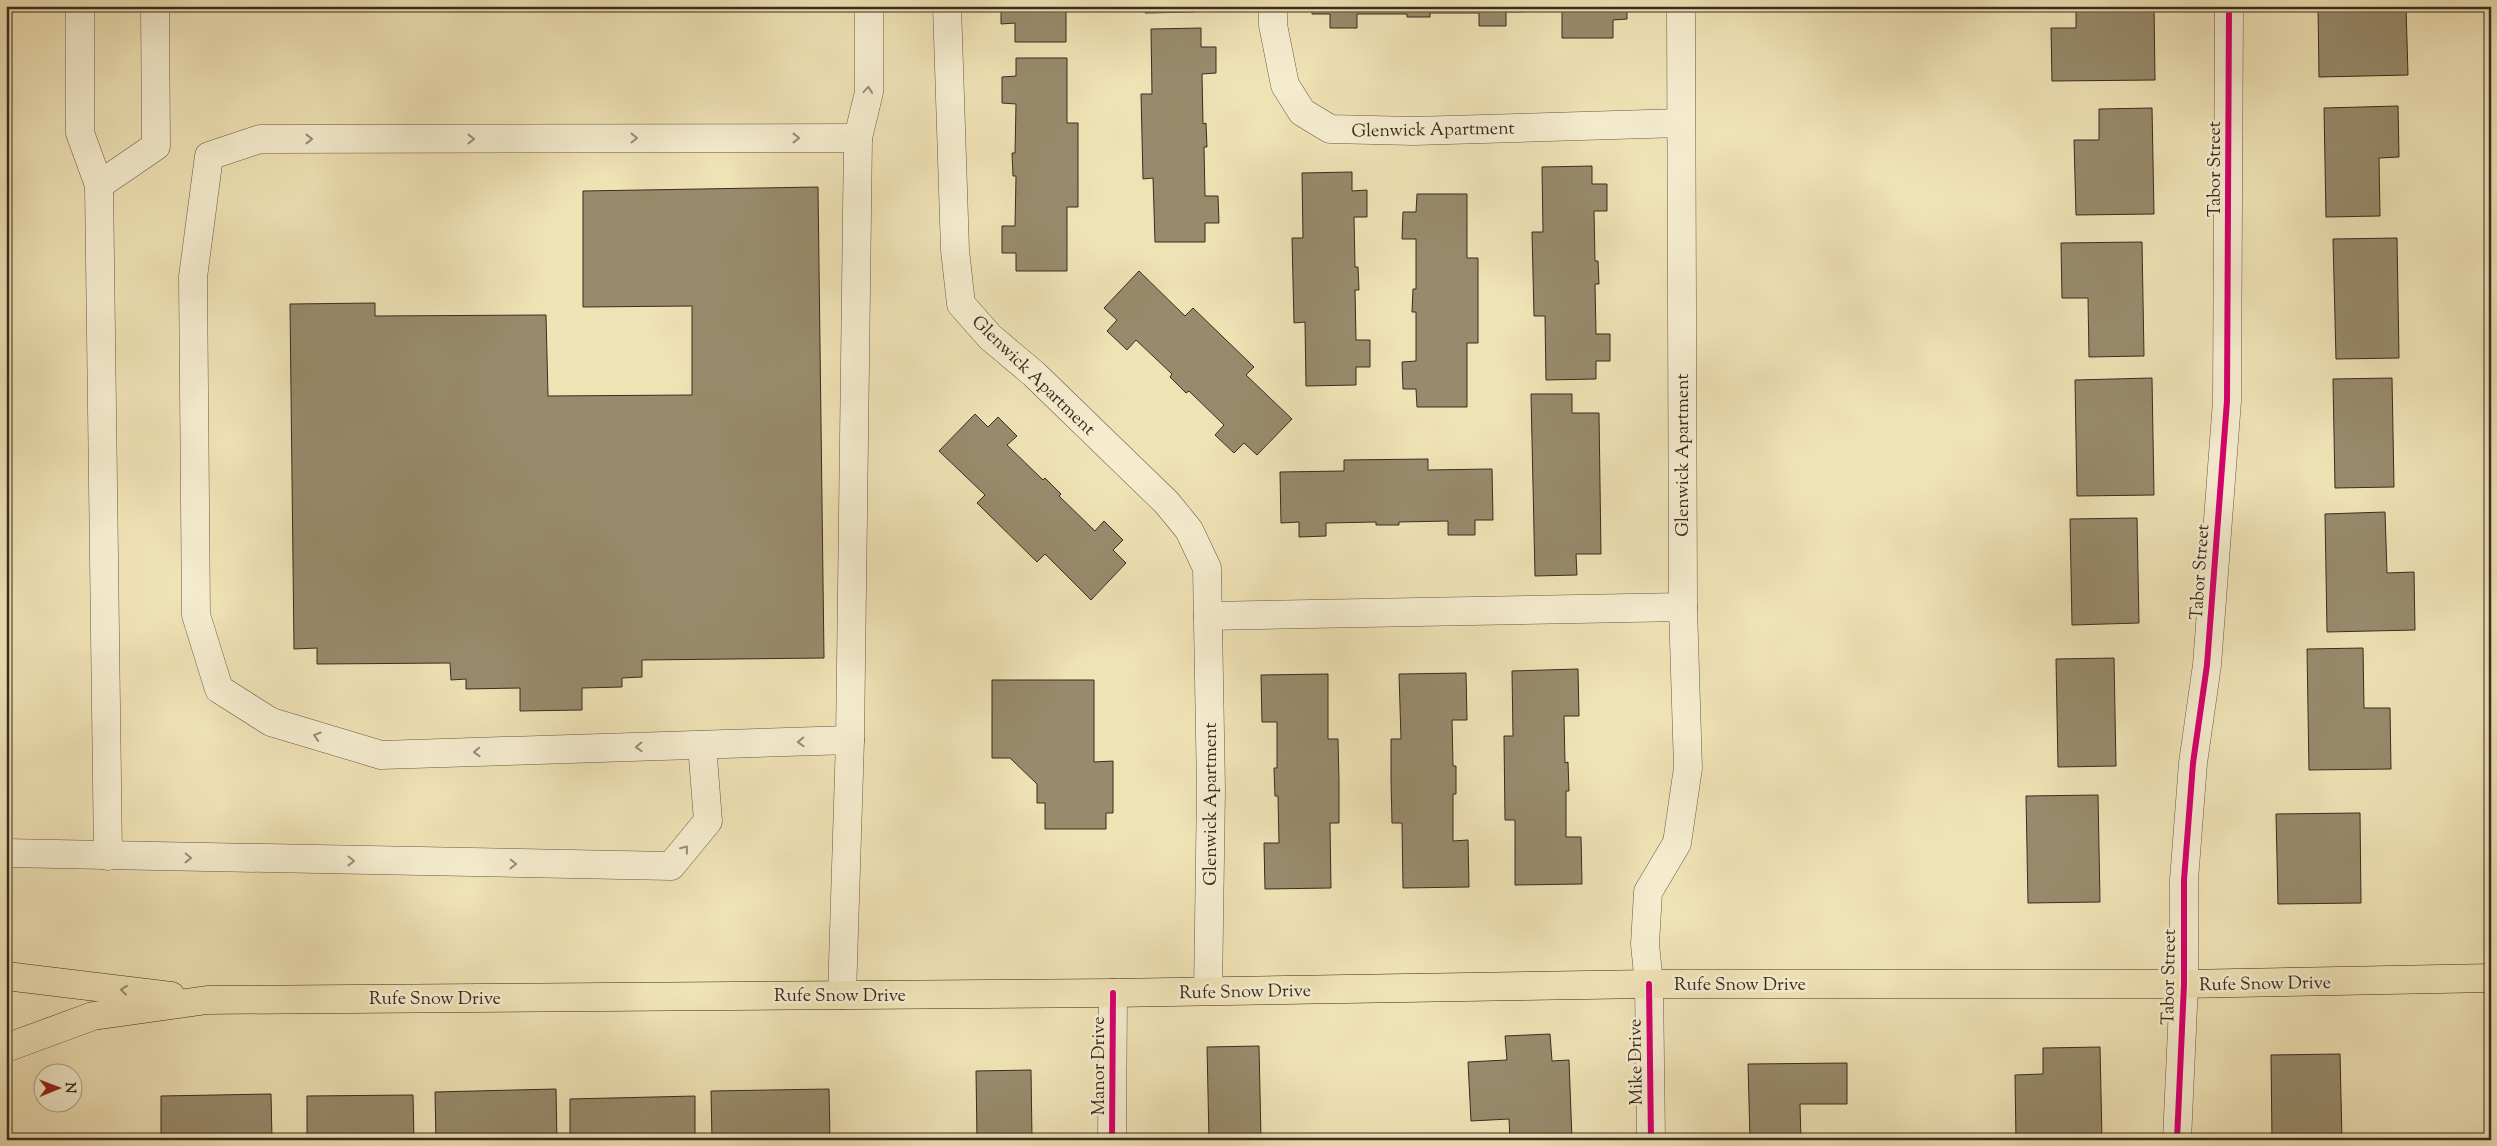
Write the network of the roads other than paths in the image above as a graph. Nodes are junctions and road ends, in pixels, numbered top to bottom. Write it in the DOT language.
graph roads {
  1 [pos="80,6"];
  2 [pos="155,6"];
  3 [pos="869,6"];
  4 [pos="947,6"];
  5 [pos="1273,6"];
  6 [pos="1681,6"];
  7 [pos="2229,6"];
  8 [pos="1681,123"];
  9 [pos="858,138"];
  10 [pos="99,185"];
  11 [pos="1683,607"];
  12 [pos="1208,616"];
  13 [pos="850,740"];
  14 [pos="702,745"];
  15 [pos="6,853"];
  16 [pos="108,856"];
  17 [pos="6,976"];
  18 [pos="2491,978"];
  19 [pos="1649,984"];
  20 [pos="2184,984"];
  21 [pos="1208,991"];
  22 [pos="1113,993"];
  23 [pos="842,995"];
  24 [pos="207,1000"];
  25 [pos="6,1048"];
  26 [pos="1112,1140"];
  27 [pos="1651,1140"];
  28 [pos="2177,1140"];
  1 -- 10 [label="street"];
  2 -- 10 [label="street"];
  9 -- 3 [label="street, one-way"];
  4 -- 12 [label="street, Glenwick Apartment"];
  5 -- 8 [label="street, Glenwick Apartment"];
  6 -- 8 [label="street, Glenwick Apartment"];
  7 -- 20 [label="street, Tabor Street"];
  8 -- 11 [label="street, Glenwick Apartment"];
  9 -- 13 [label="street"];
  14 -- 9 [label="street, one-way"];
  10 -- 16 [label="street"];
  11 -- 12 [label="street"];
  11 -- 19 [label="street, Glenwick Apartment"];
  12 -- 21 [label="street, Glenwick Apartment"];
  13 -- 14 [label="street, one-way"];
  13 -- 23 [label="street"];
  16 -- 14 [label="street, one-way"];
  15 -- 16 [label="street"];
  24 -- 17 [label="main road, one-way"];
  18 -- 20 [label="main road, Rufe Snow Drive"];
  19 -- 20 [label="main road, Rufe Snow Drive"];
  19 -- 21 [label="main road, Rufe Snow Drive"];
  19 -- 27 [label="street, Mike Drive"];
  20 -- 28 [label="street, Tabor Street"];
  21 -- 22 [label="main road, Rufe Snow Drive"];
  22 -- 23 [label="main road, Rufe Snow Drive"];
  22 -- 26 [label="street, Manor Drive"];
  23 -- 24 [label="main road, Rufe Snow Drive"];
  24 -- 25 [label="main road, Rufe Snow Drive"];
}
